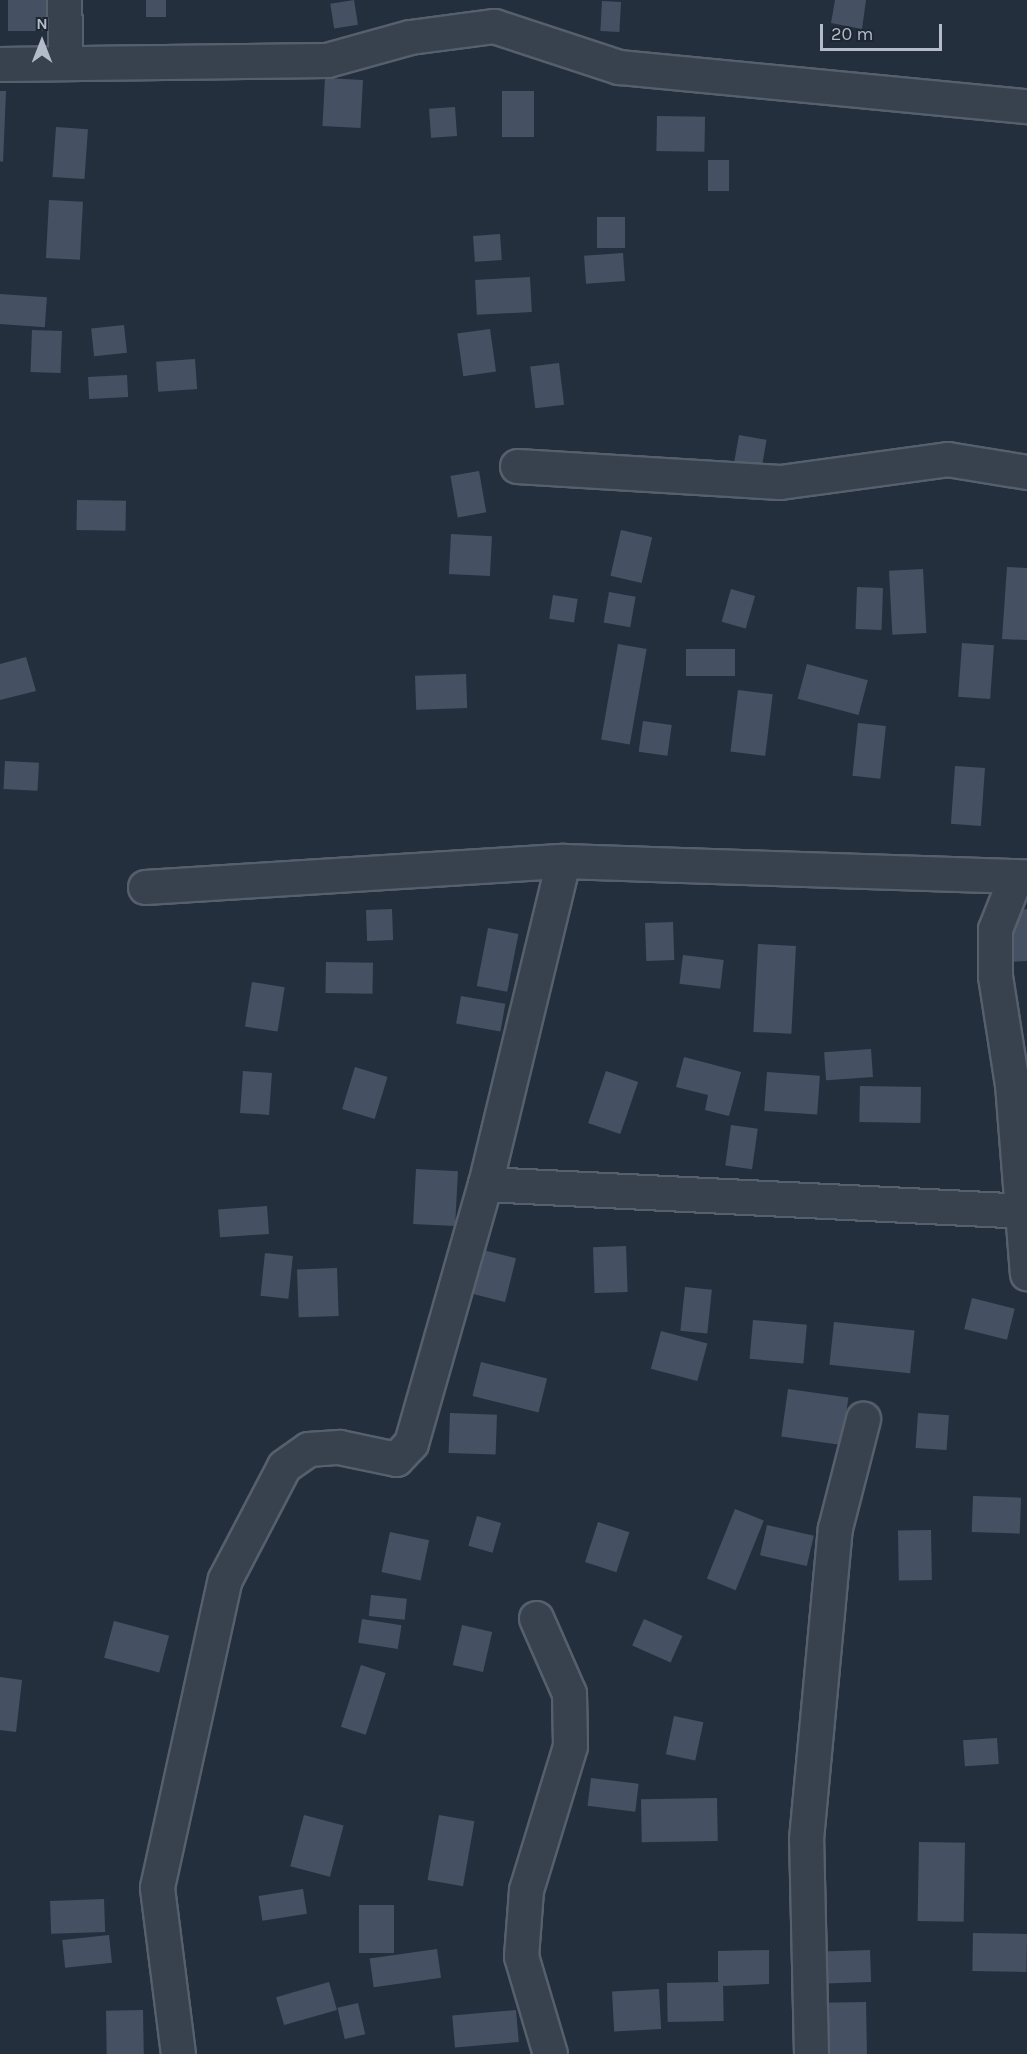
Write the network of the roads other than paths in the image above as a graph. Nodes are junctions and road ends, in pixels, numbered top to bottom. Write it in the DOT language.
graph roads {
  1 [pos="64,0"];
  2 [pos="66,63"];
  3 [pos="0,64"];
  4 [pos="1027,106"];
  5 [pos="517,466"];
  6 [pos="1027,472"];
  7 [pos="563,861"];
  8 [pos="1022,876"];
  9 [pos="145,887"];
  10 [pos="485,1184"];
  11 [pos="1025,1210"];
  12 [pos="1027,1273"];
  13 [pos="863,1419"];
  14 [pos="536,1618"];
  15 [pos="178,2054"];
  16 [pos="550,2054"];
  17 [pos="811,2054"];
  1 -- 2 [label="street"];
  2 -- 3 [label="street"];
  2 -- 4 [label="street"];
  5 -- 6 [label="street"];
  7 -- 8 [label="street"];
  7 -- 9 [label="street"];
  7 -- 10 [label="street"];
  8 -- 11 [label="street"];
  10 -- 11 [label="street"];
  10 -- 15 [label="street"];
  11 -- 12 [label="street"];
  13 -- 17 [label="street"];
  14 -- 16 [label="street"];
}
